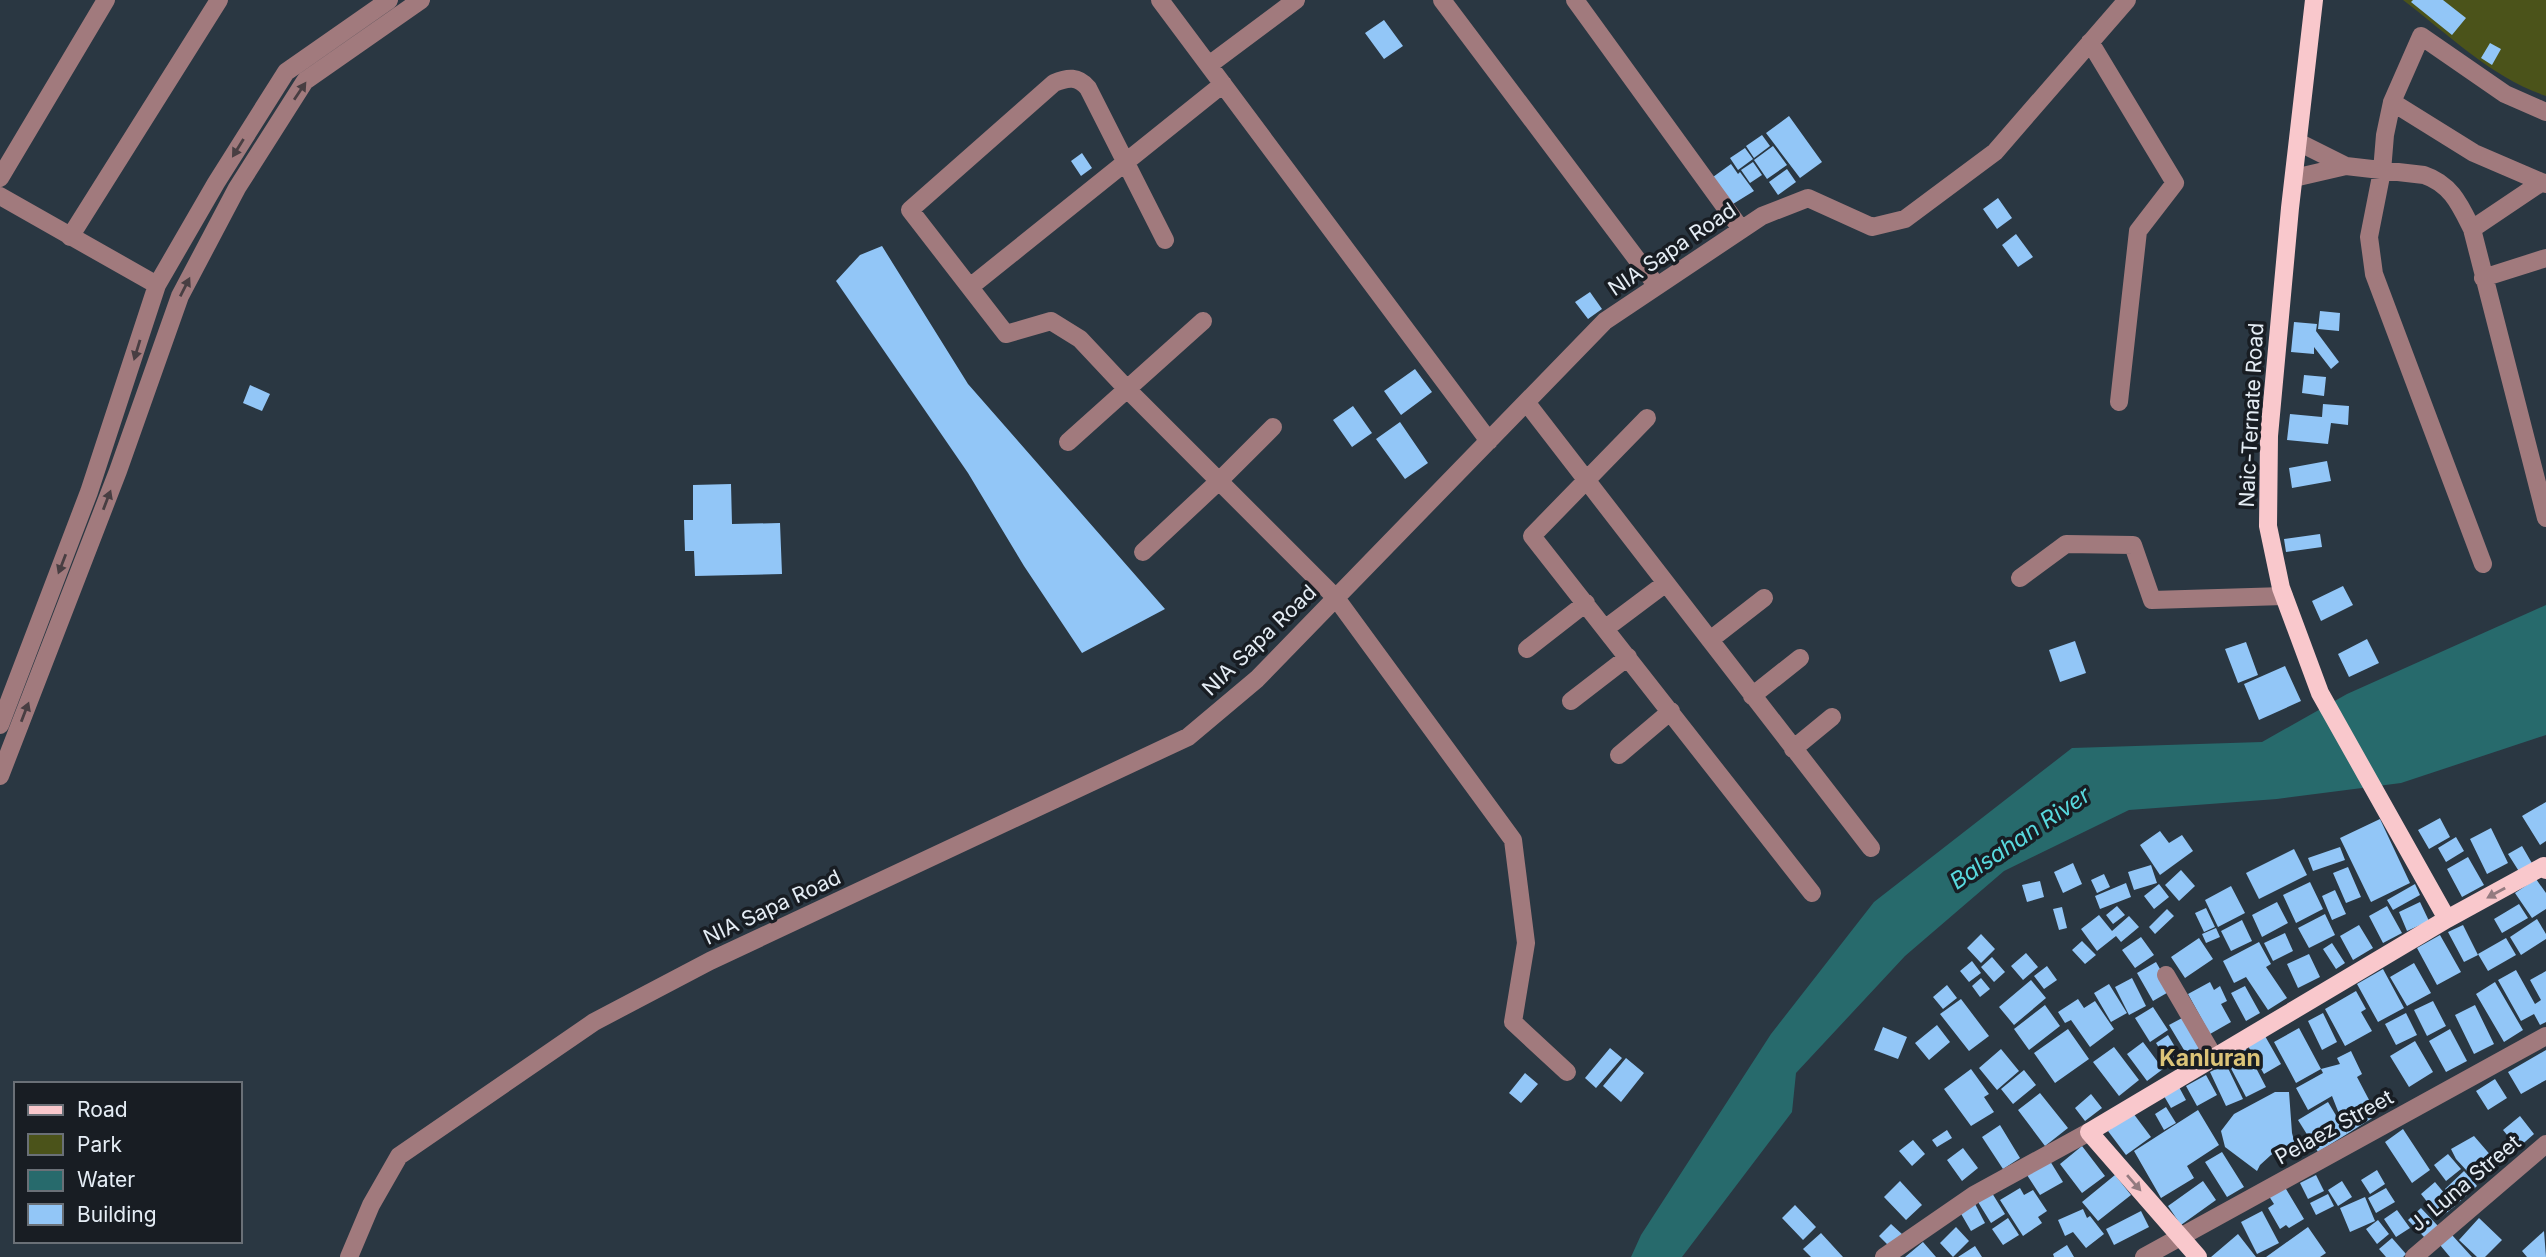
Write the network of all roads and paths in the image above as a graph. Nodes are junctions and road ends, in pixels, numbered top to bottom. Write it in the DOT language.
graph roads {
  1 [pos="106,0"];
  2 [pos="219,0"];
  3 [pos="389,0"];
  4 [pos="421,0"];
  5 [pos="1160,0"];
  6 [pos="1296,0"];
  7 [pos="1442,0"];
  8 [pos="1575,0"];
  9 [pos="2127,0"];
  10 [pos="2314,0"];
  11 [pos="2090,43"];
  12 [pos="1209,65"];
  13 [pos="1223,83"];
  14 [pos="2392,102"];
  15 [pos="2546,112"];
  16 [pos="2298,142"];
  17 [pos="1126,163"];
  18 [pos="2347,166"];
  19 [pos="2382,171"];
  20 [pos="0,178"];
  21 [pos="2294,178"];
  22 [pos="2544,183"];
  23 [pos="0,196"];
  24 [pos="1741,229"];
  25 [pos="2472,229"];
  26 [pos="70,237"];
  27 [pos="1165,240"];
  28 [pos="2546,258"];
  29 [pos="2483,278"];
  30 [pos="157,285"];
  31 [pos="1657,286"];
  32 [pos="970,287"];
  33 [pos="1203,321"];
  34 [pos="1126,388"];
  35 [pos="1526,402"];
  36 [pos="2119,402"];
  37 [pos="1647,418"];
  38 [pos="1273,427"];
  39 [pos="1489,441"];
  40 [pos="1068,442"];
  41 [pos="1220,480"];
  42 [pos="1587,481"];
  43 [pos="2546,518"];
  44 [pos="1143,552"];
  45 [pos="2483,564"];
  46 [pos="2020,578"];
  47 [pos="1666,583"];
  48 [pos="2284,596"];
  49 [pos="1336,597"];
  50 [pos="1764,598"];
  51 [pos="1586,603"];
  52 [pos="1606,628"];
  53 [pos="1710,640"];
  54 [pos="1527,649"];
  55 [pos="1628,657"];
  56 [pos="1800,657"];
  57 [pos="1752,696"];
  58 [pos="1571,701"];
  59 [pos="1671,711"];
  60 [pos="1832,718"];
  61 [pos="0,725"];
  62 [pos="1793,749"];
  63 [pos="1619,755"];
  64 [pos="0,776"];
  65 [pos="1871,848"];
  66 [pos="2545,868"];
  67 [pos="1812,893"];
  68 [pos="2448,919"];
  69 [pos="2166,975"];
  70 [pos="2546,1037"];
  71 [pos="2214,1057"];
  72 [pos="1567,1072"];
  73 [pos="2089,1132"];
  74 [pos="2546,1144"];
  75 [pos="2180,1237"];
  76 [pos="349,1257"];
  77 [pos="1884,1257"];
  78 [pos="2144,1257"];
  79 [pos="2198,1257"];
  80 [pos="2414,1257"];
  1 -- 20 [label="street"];
  2 -- 26 [label="street"];
  3 -- 30 [label="street, one-way"];
  64 -- 4 [label="street, one-way"];
  5 -- 12 [label="street"];
  6 -- 12 [label="street"];
  7 -- 31 [label="street"];
  8 -- 24 [label="street"];
  9 -- 11 [label="street, NIA Sapa Road"];
  10 -- 16 [label="main road, Naic-Ternate Road"];
  11 -- 24 [label="street, NIA Sapa Road"];
  11 -- 36 [label="street"];
  12 -- 13 [label="street"];
  13 -- 17 [label="street"];
  13 -- 39 [label="street"];
  14 -- 15 [label="street"];
  14 -- 19 [label="street"];
  14 -- 22 [label="street"];
  16 -- 18 [label="street"];
  16 -- 21 [label="main road, Naic-Ternate Road"];
  17 -- 27 [label="street"];
  17 -- 32 [label="street"];
  17 -- 32 [label="street"];
  18 -- 19 [label="street"];
  18 -- 21 [label="street"];
  19 -- 25 [label="street"];
  19 -- 45 [label="street"];
  21 -- 48 [label="main road, Naic-Ternate Road"];
  22 -- 25 [label="street"];
  23 -- 26 [label="street"];
  24 -- 31 [label="street, NIA Sapa Road"];
  25 -- 29 [label="street"];
  26 -- 30 [label="street"];
  28 -- 29 [label="street"];
  29 -- 43 [label="street"];
  30 -- 61 [label="street, one-way"];
  31 -- 35 [label="street, NIA Sapa Road"];
  32 -- 34 [label="street"];
  33 -- 34 [label="street"];
  34 -- 40 [label="street"];
  34 -- 41 [label="street"];
  35 -- 39 [label="street, NIA Sapa Road"];
  35 -- 42 [label="street"];
  37 -- 42 [label="street"];
  38 -- 41 [label="street"];
  39 -- 49 [label="street, NIA Sapa Road"];
  41 -- 44 [label="street"];
  41 -- 49 [label="street"];
  42 -- 47 [label="street"];
  42 -- 51 [label="street"];
  46 -- 48 [label="street"];
  47 -- 52 [label="street"];
  47 -- 53 [label="street"];
  48 -- 68 [label="main road, Naic-Ternate Road"];
  49 -- 72 [label="street"];
  49 -- 76 [label="street, NIA Sapa Road"];
  50 -- 53 [label="street"];
  51 -- 52 [label="street"];
  51 -- 54 [label="street"];
  52 -- 55 [label="street"];
  53 -- 57 [label="street"];
  55 -- 58 [label="street"];
  55 -- 59 [label="street"];
  56 -- 57 [label="street"];
  57 -- 62 [label="street"];
  59 -- 63 [label="street"];
  59 -- 67 [label="street"];
  60 -- 62 [label="street"];
  62 -- 65 [label="street"];
  66 -- 68 [label="main road, one-way"];
  68 -- 71 [label="main road"];
  69 -- 71 [label="street"];
  70 -- 75 [label="street, Pelaez Street"];
  71 -- 73 [label="main road"];
  73 -- 75 [label="main road, one-way"];
  73 -- 77 [label="street"];
  74 -- 80 [label="street, J. Luna Street"];
  75 -- 78 [label="street, Pelaez Street"];
  75 -- 79 [label="main road"];
}
